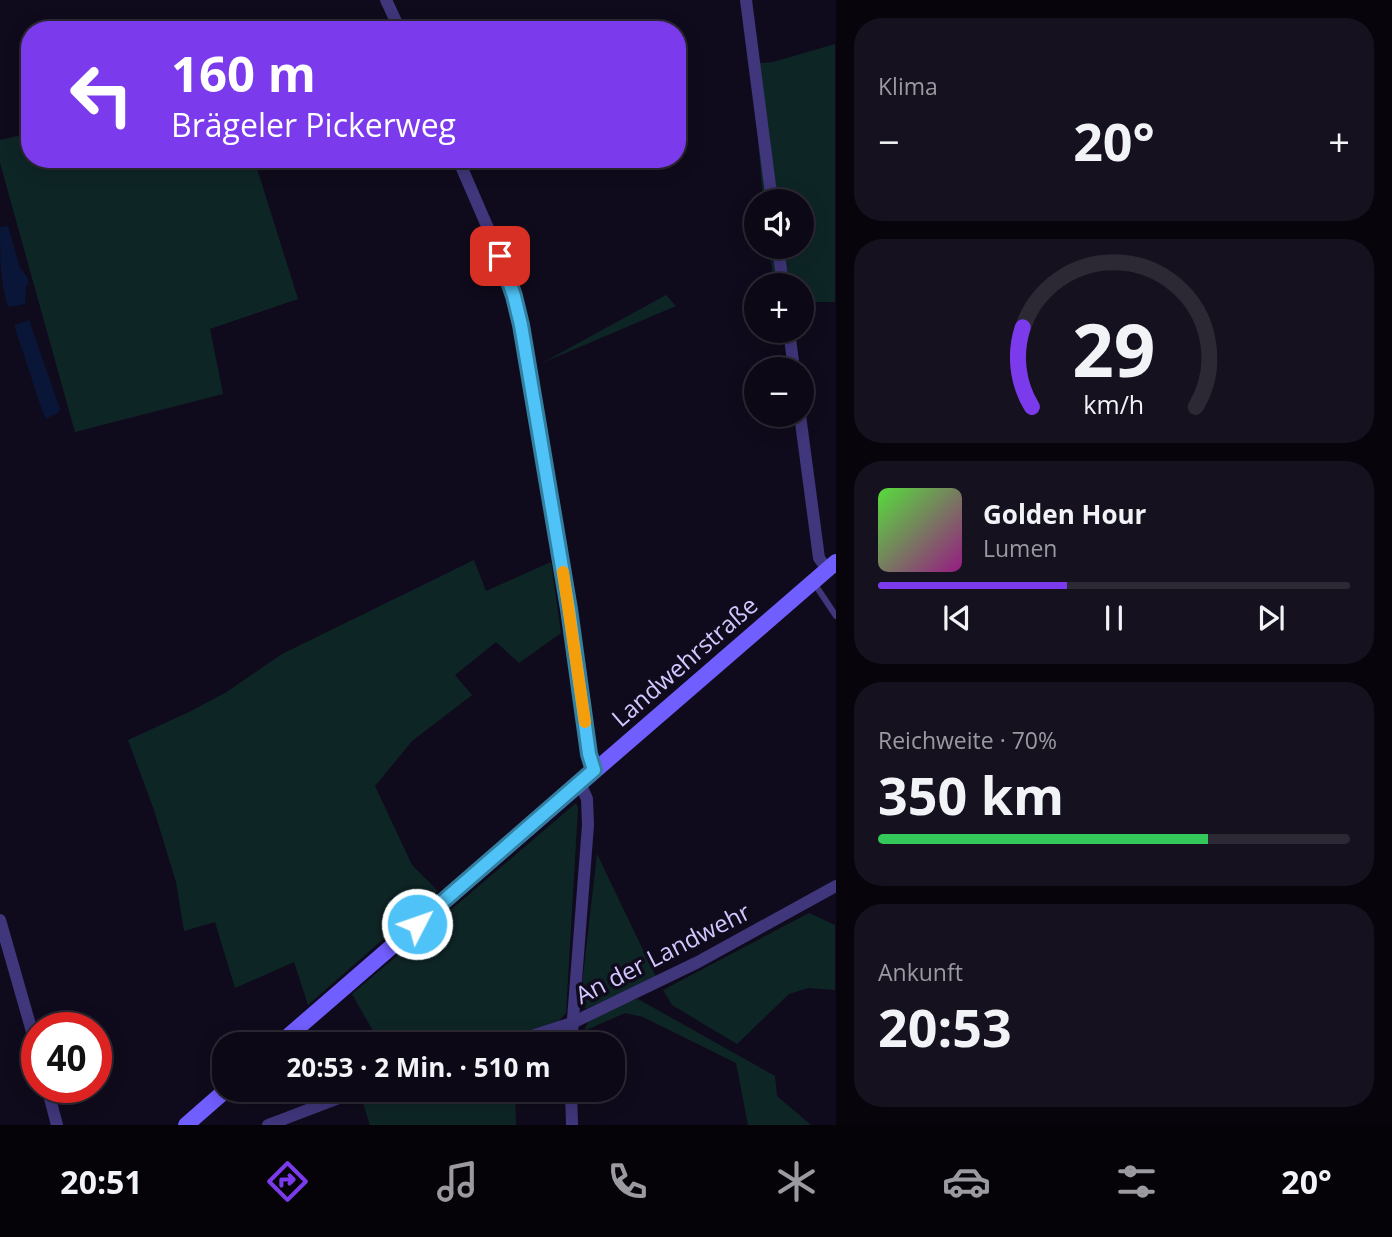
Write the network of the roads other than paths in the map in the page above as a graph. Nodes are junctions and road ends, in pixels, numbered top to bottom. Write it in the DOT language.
graph roads {
  1 [pos="386,0"];
  2 [pos="746,0"];
  3 [pos="396,21"];
  4 [pos="462,168"];
  5 [pos="770,189"];
  6 [pos="802,427"];
  7 [pos="831,566"];
  8 [pos="813,582"];
  9 [pos="835,615"];
  10 [pos="594,770"];
  11 [pos="580,783"];
  12 [pos="835,886"];
  13 [pos="0,920"];
  14 [pos="3,942"];
  15 [pos="25,1012"];
  16 [pos="572,1023"];
  17 [pos="293,1032"];
  18 [pos="544,1032"];
  19 [pos="572,1032"];
  20 [pos="212,1102"];
  21 [pos="328,1102"];
  22 [pos="571,1102"];
  23 [pos="52,1103"];
  24 [pos="58,1125"];
  25 [pos="186,1125"];
  26 [pos="268,1125"];
  27 [pos="572,1125"];
  1 -- 3 [label="street"];
  2 -- 5 [label="street"];
  4 -- 10 [label="street"];
  6 -- 7 [label="street"];
  7 -- 8 [label="street, Landwehrstraße"];
  8 -- 9 [label="lane"];
  8 -- 10 [label="street, Landwehrstraße"];
  10 -- 11 [label="street, Landwehrstraße"];
  11 -- 16 [label="street"];
  11 -- 17 [label="street, Landwehrstraße"];
  12 -- 16 [label="street, An der Landwehr"];
  13 -- 14 [label="street"];
  14 -- 15 [label="street"];
  16 -- 18 [label="street, An der Landwehr"];
  16 -- 19 [label="street"];
  20 -- 25 [label="street"];
  21 -- 26 [label="street"];
  22 -- 27 [label="street"];
  23 -- 24 [label="street"];
}
